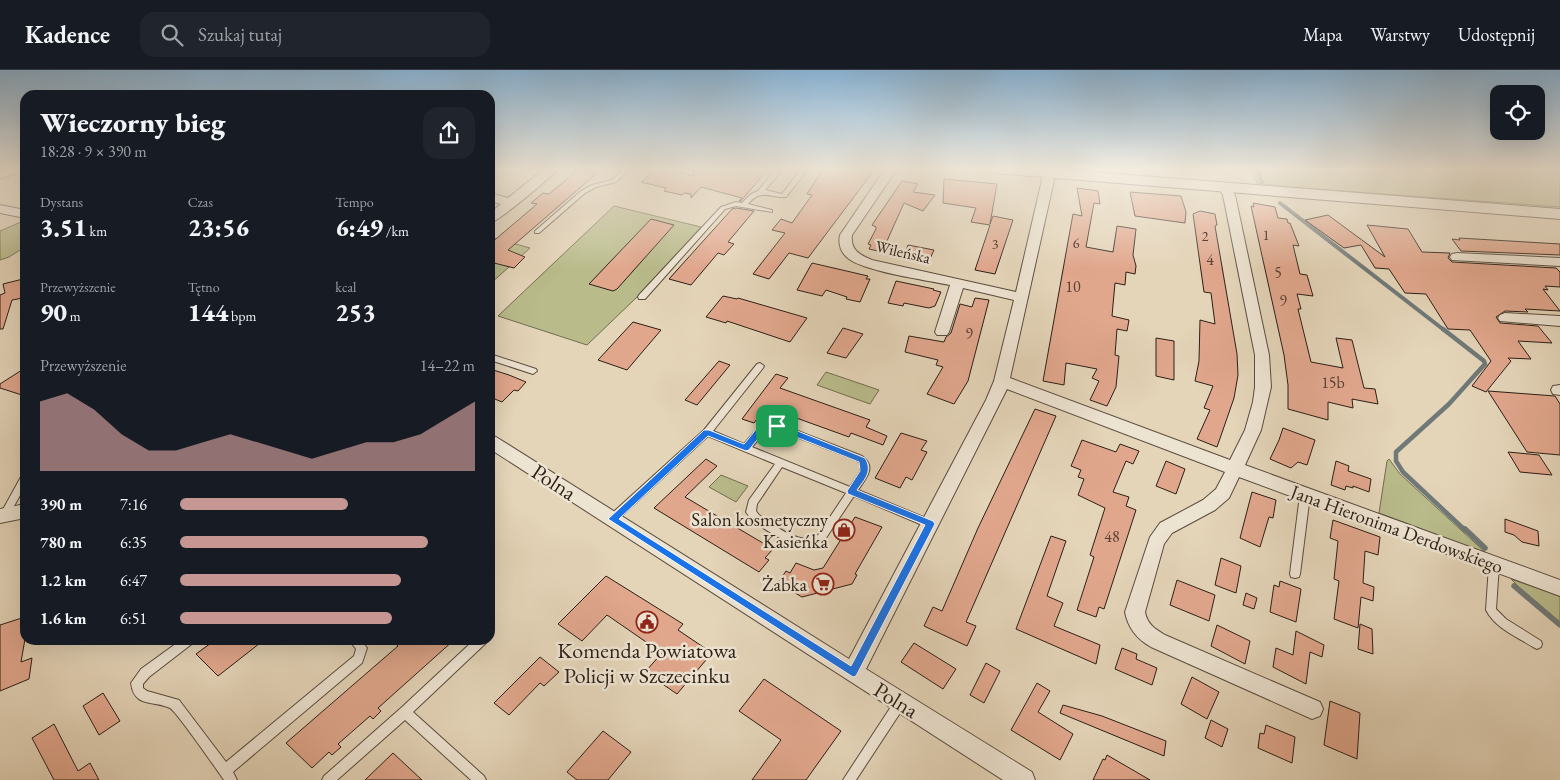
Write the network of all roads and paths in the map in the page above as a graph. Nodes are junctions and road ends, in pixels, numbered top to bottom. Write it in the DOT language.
graph roads {
  1 [pos="508,202"];
  2 [pos="571,202"];
  3 [pos="747,202"];
  4 [pos="868,202"];
  5 [pos="1043,202"];
  6 [pos="1230,202"];
  7 [pos="1402,202"];
  8 [pos="511,203"];
  9 [pos="744,205"];
  10 [pos="0,209"];
  11 [pos="770,211"];
  12 [pos="20,213"];
  13 [pos="495,215"];
  14 [pos="1559,215"];
  15 [pos="537,232"];
  16 [pos="1457,257"];
  17 [pos="1560,262"];
  18 [pos="958,283"];
  19 [pos="642,297"];
  20 [pos="1021,297"];
  21 [pos="1506,318"];
  22 [pos="1560,321"];
  23 [pos="942,332"];
  24 [pos="495,359"];
  25 [pos="760,366"];
  26 [pos="533,371"];
  27 [pos="1002,381"];
  28 [pos="706,432"];
  29 [pos="495,443"];
  30 [pos="746,448"];
  31 [pos="781,462"];
  32 [pos="1235,468"];
  33 [pos="20,485"];
  34 [pos="852,491"];
  35 [pos="1305,496"];
  36 [pos="20,513"];
  37 [pos="2,516"];
  38 [pos="612,519"];
  39 [pos="930,524"];
  40 [pos="1494,565"];
  41 [pos="1295,574"];
  42 [pos="1560,588"];
  43 [pos="1537,644"];
  44 [pos="182,645"];
  45 [pos="359,645"];
  46 [pos="477,645"];
  47 [pos="853,673"];
  48 [pos="900,703"];
  49 [pos="1312,709"];
  50 [pos="405,712"];
  51 [pos="228,775"];
  52 [pos="328,780"];
  53 [pos="480,780"];
  54 [pos="849,780"];
  55 [pos="1024,780"];
  1 -- 8 [label="street"];
  2 -- 15 [label="lane"];
  3 -- 9 [label="lane"];
  4 -- 18 [label="street, Wileńska"];
  5 -- 20 [label="street"];
  6 -- 32 [label="street"];
  7 -- 14 [label="street"];
  8 -- 13 [label="street"];
  9 -- 11 [label="lane"];
  9 -- 19 [label="lane"];
  10 -- 12 [label="street"];
  16 -- 17 [label="street"];
  18 -- 20 [label="street, Wileńska"];
  18 -- 23 [label="street"];
  20 -- 27 [label="street"];
  21 -- 22 [label="street"];
  24 -- 26 [label="lane"];
  25 -- 28 [label="lane"];
  27 -- 32 [label="street, Jana Hieronima Derdowskiego"];
  27 -- 39 [label="street"];
  28 -- 30 [label="lane"];
  28 -- 38 [label="lane"];
  29 -- 38 [label="street, Polna"];
  30 -- 31 [label="lane"];
  30 -- 34 [label="lane"];
  31 -- 34 [label="lane"];
  31 -- 34 [label="lane"];
  32 -- 35 [label="street, Jana Hieronima Derdowskiego"];
  32 -- 49 [label="street"];
  33 -- 37 [label="lane"];
  34 -- 39 [label="lane"];
  35 -- 40 [label="street, Jana Hieronima Derdowskiego"];
  35 -- 41 [label="lane"];
  36 -- 37 [label="street"];
  38 -- 47 [label="street, Polna"];
  39 -- 47 [label="street"];
  40 -- 42 [label="street, Jana Hieronima Derdowskiego"];
  40 -- 43 [label="lane"];
  44 -- 51 [label="lane"];
  45 -- 51 [label="lane"];
  46 -- 50 [label="lane"];
  47 -- 48 [label="street, Polna"];
  48 -- 54 [label="lane"];
  48 -- 55 [label="street, Polna"];
  50 -- 52 [label="lane"];
  50 -- 53 [label="lane"];
}
